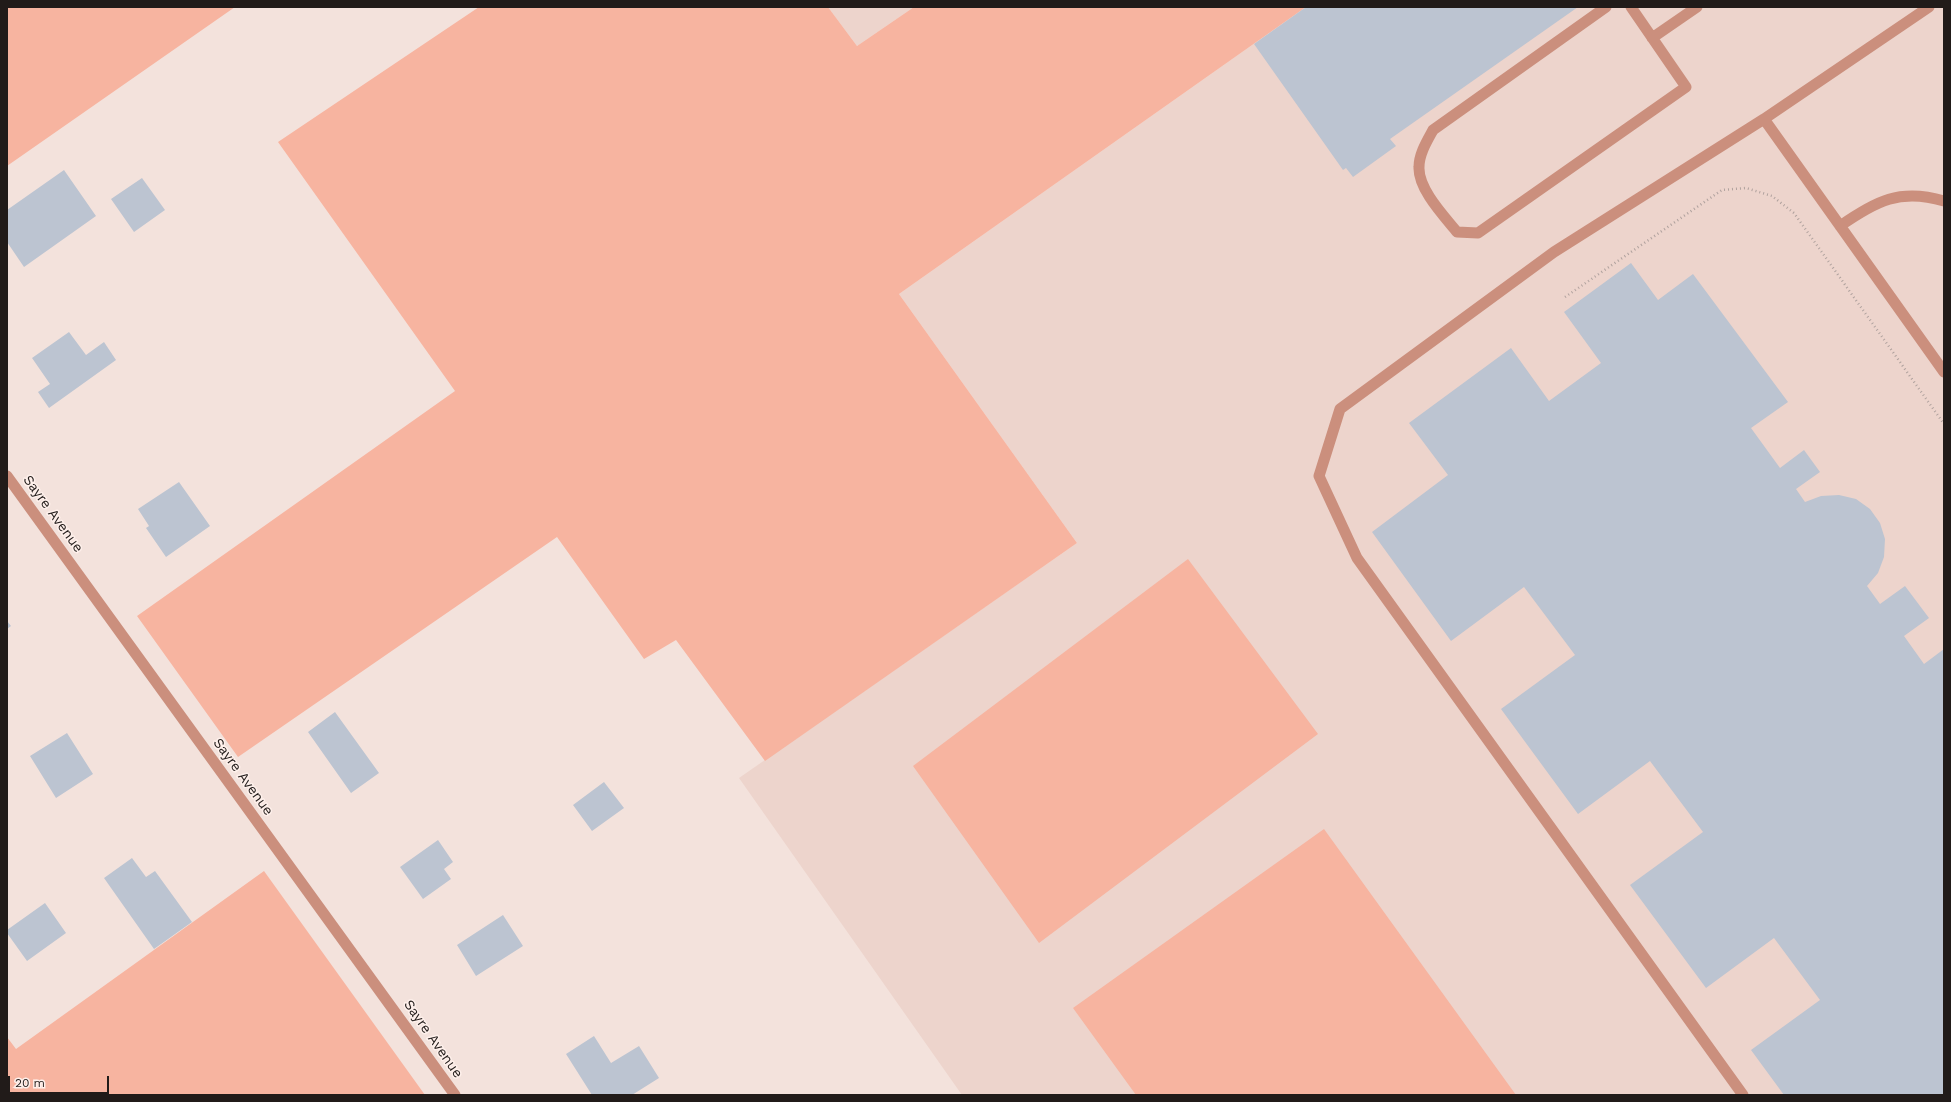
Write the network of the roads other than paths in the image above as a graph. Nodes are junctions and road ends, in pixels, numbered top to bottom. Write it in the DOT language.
graph roads {
  1 [pos="1606,7"];
  2 [pos="1631,7"];
  3 [pos="1697,7"];
  4 [pos="1930,7"];
  5 [pos="1652,38"];
  6 [pos="1764,119"];
  7 [pos="1944,201"];
  8 [pos="1840,226"];
  9 [pos="1944,372"];
  10 [pos="7,476"];
  11 [pos="455,1095"];
  12 [pos="1743,1095"];
  1 -- 5 [label="street"];
  2 -- 5 [label="street"];
  3 -- 5 [label="street"];
  4 -- 6 [label="street"];
  6 -- 8 [label="street"];
  6 -- 12 [label="street"];
  7 -- 8 [label="street"];
  8 -- 9 [label="street"];
  10 -- 11 [label="street, Sayre Avenue"];
}
